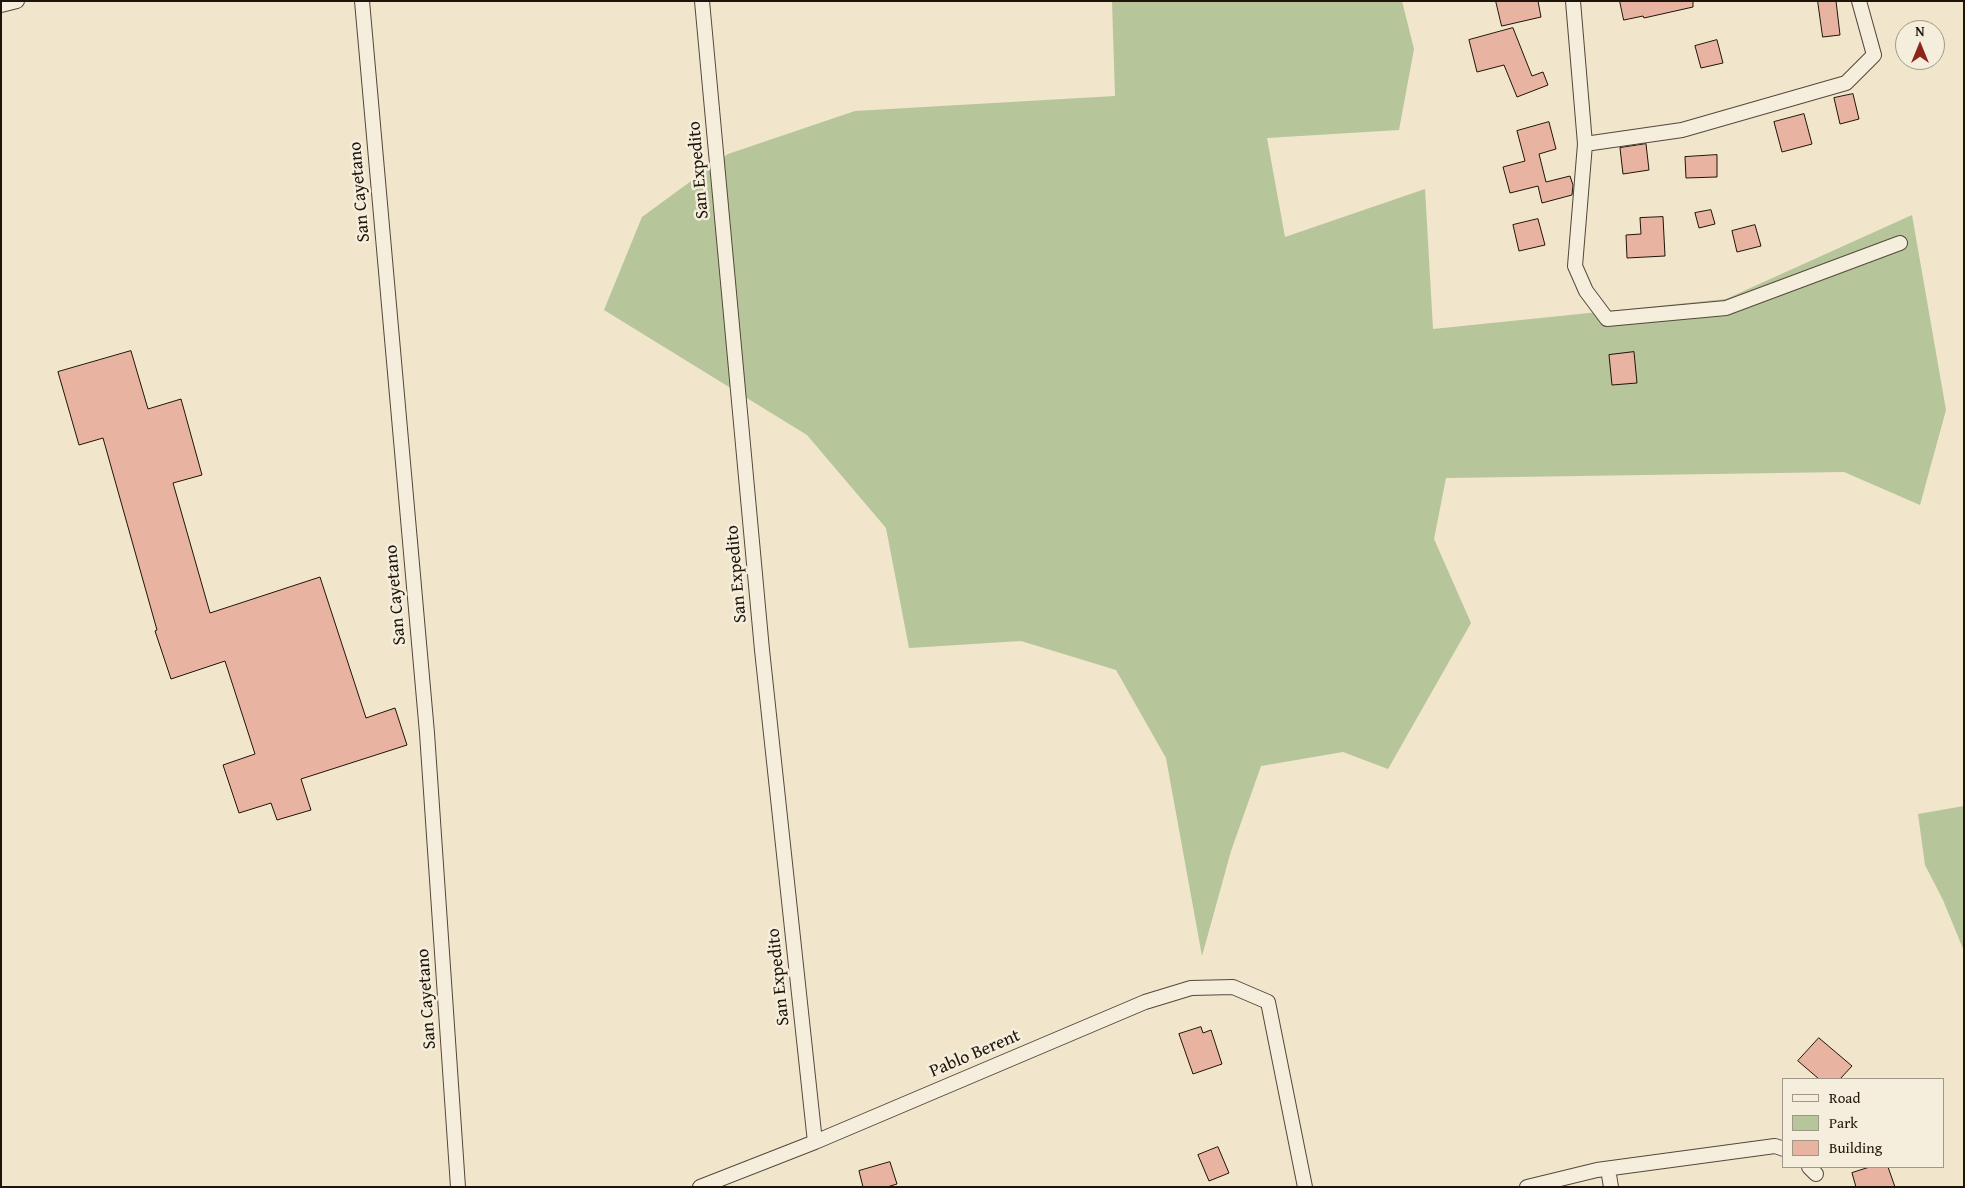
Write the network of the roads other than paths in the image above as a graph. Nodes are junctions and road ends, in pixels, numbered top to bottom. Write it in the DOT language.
graph roads {
  1 [pos="17,1"];
  2 [pos="362,1"];
  3 [pos="702,1"];
  4 [pos="1573,1"];
  5 [pos="1859,1"];
  6 [pos="1,5"];
  7 [pos="1585,144"];
  8 [pos="1900,242"];
  9 [pos="815,1142"];
  10 [pos="1782,1148"];
  11 [pos="1608,1169"];
  12 [pos="458,1187"];
  13 [pos="700,1187"];
  14 [pos="1305,1187"];
  15 [pos="1527,1187"];
  16 [pos="1611,1187"];
  1 -- 6 [label="street"];
  2 -- 12 [label="street, San Cayetano"];
  3 -- 9 [label="street, San Expedito"];
  4 -- 7 [label="street"];
  5 -- 7 [label="street"];
  7 -- 8 [label="street"];
  9 -- 13 [label="street, Pablo Berent"];
  9 -- 14 [label="street, Pablo Berent"];
  10 -- 11 [label="street"];
  11 -- 15 [label="street"];
  11 -- 16 [label="street"];
}
